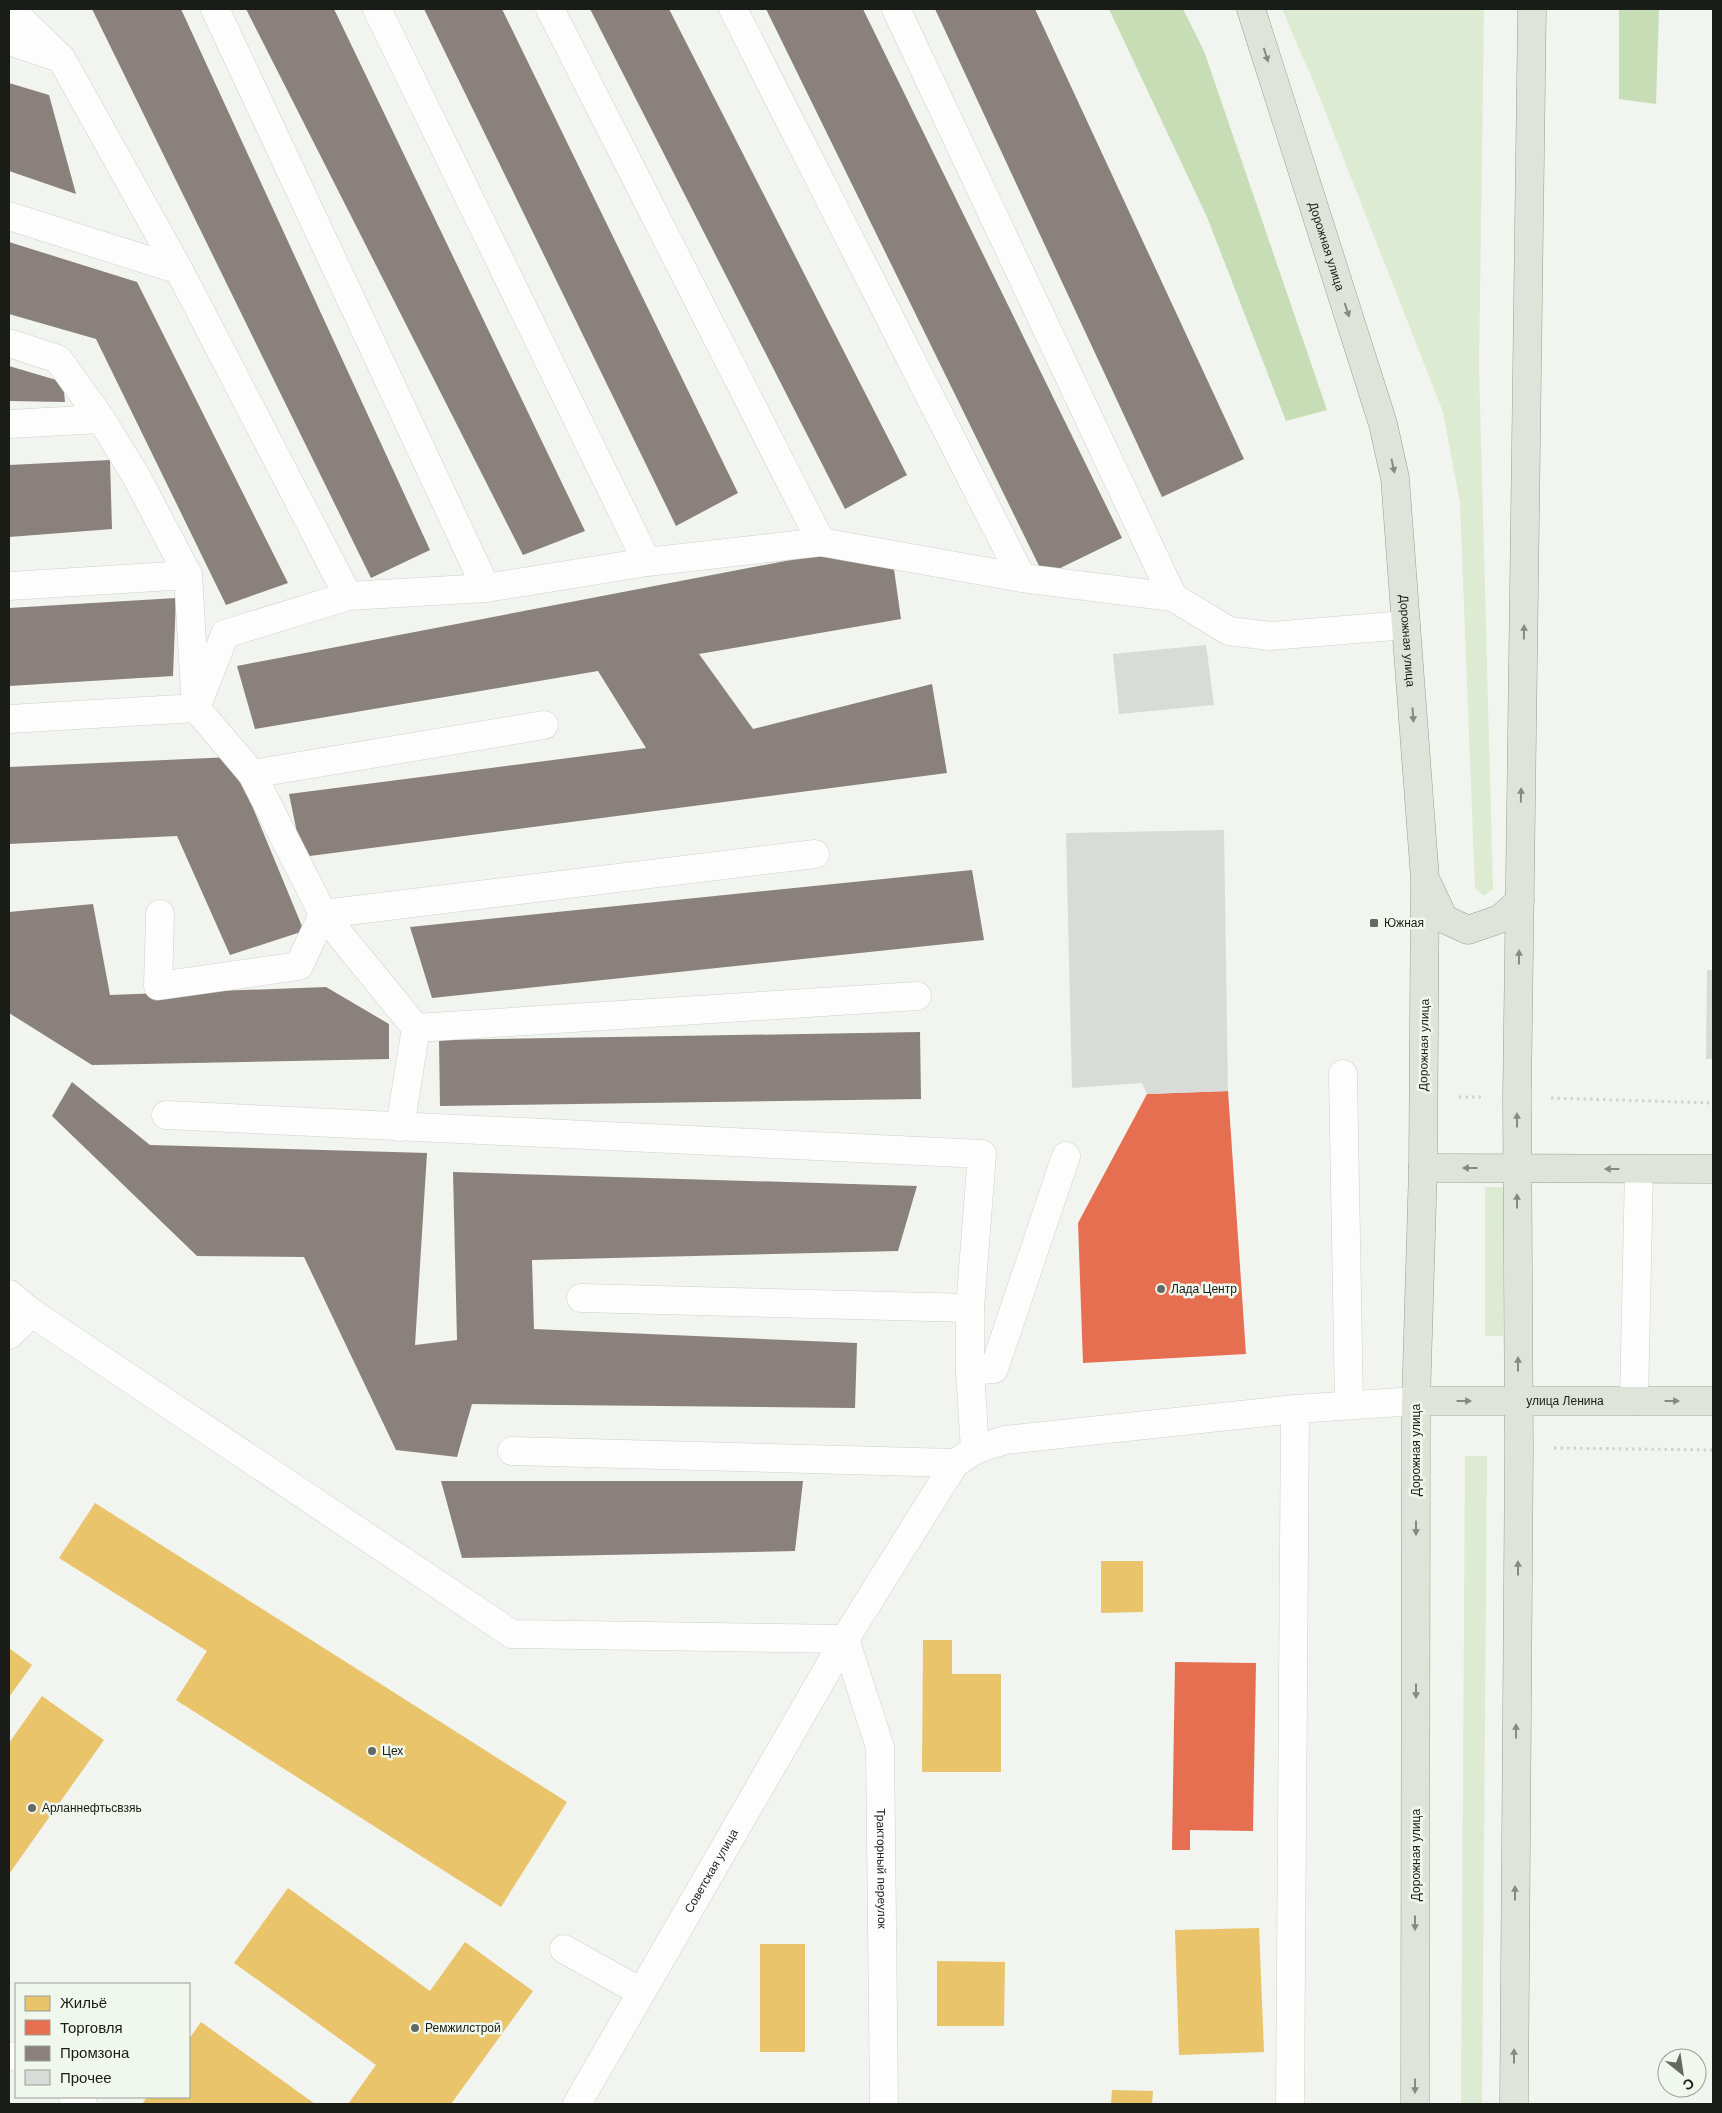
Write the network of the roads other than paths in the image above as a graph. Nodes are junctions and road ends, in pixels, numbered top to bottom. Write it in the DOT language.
graph roads {
  1 [pos="10,9"];
  2 [pos="215,9"];
  3 [pos="377,9"];
  4 [pos="550,9"];
  5 [pos="733,9"];
  6 [pos="896,9"];
  7 [pos="1251,9"];
  8 [pos="1532,9"];
  9 [pos="9,41"];
  10 [pos="61,58"];
  11 [pos="9,216"];
  12 [pos="179,270"];
  13 [pos="9,343"];
  14 [pos="100,419"];
  15 [pos="9,424"];
  16 [pos="821,542"];
  17 [pos="647,562"];
  18 [pos="188,575"];
  19 [pos="1022,578"];
  20 [pos="9,586"];
  21 [pos="486,588"];
  22 [pos="348,596"];
  23 [pos="1173,597"];
  24 [pos="1406,625"];
  25 [pos="196,708"];
  26 [pos="9,720"];
  27 [pos="544,725"];
  28 [pos="252,774"];
  29 [pos="815,854"];
  30 [pos="1425,879"];
  31 [pos="1520,901"];
  32 [pos="160,914"];
  33 [pos="324,914"];
  34 [pos="917,996"];
  35 [pos="416,1028"];
  36 [pos="1343,1074"];
  37 [pos="166,1115"];
  38 [pos="400,1127"];
  39 [pos="1066,1156"];
  40 [pos="1422,1168"];
  41 [pos="1516,1169"];
  42 [pos="1639,1169"];
  43 [pos="1713,1169"];
  44 [pos="9,1294"];
  45 [pos="581,1298"];
  46 [pos="970,1308"];
  47 [pos="32,1313"];
  48 [pos="9,1335"];
  49 [pos="970,1371"];
  50 [pos="1416,1401"];
  51 [pos="1518,1401"];
  52 [pos="1634,1401"];
  53 [pos="1713,1401"];
  54 [pos="1349,1404"];
  55 [pos="1295,1409"];
  56 [pos="512,1451"];
  57 [pos="965,1456"];
  58 [pos="845,1639"];
  59 [pos="564,1949"];
  60 [pos="641,1992"];
  61 [pos="577,2104"];
  62 [pos="884,2104"];
  63 [pos="1290,2104"];
  64 [pos="1415,2104"];
  65 [pos="1514,2104"];
  1 -- 10 [label="street"];
  2 -- 21 [label="street"];
  3 -- 17 [label="street"];
  4 -- 16 [label="street"];
  5 -- 19 [label="street"];
  6 -- 23 [label="street"];
  7 -- 24 [label="main road, Дорожная улица, one-way"];
  31 -- 8 [label="main road, one-way"];
  9 -- 10 [label="street"];
  10 -- 12 [label="street"];
  11 -- 12 [label="street"];
  12 -- 22 [label="street"];
  13 -- 14 [label="street"];
  14 -- 15 [label="street"];
  14 -- 18 [label="street"];
  16 -- 17 [label="street"];
  16 -- 19 [label="street"];
  17 -- 21 [label="street"];
  18 -- 20 [label="street"];
  18 -- 25 [label="street"];
  19 -- 23 [label="street"];
  21 -- 22 [label="street"];
  22 -- 25 [label="street"];
  23 -- 24 [label="street"];
  24 -- 30 [label="main road, Дорожная улица, one-way"];
  25 -- 26 [label="street"];
  25 -- 28 [label="street"];
  27 -- 28 [label="street"];
  28 -- 33 [label="street"];
  29 -- 33 [label="street"];
  30 -- 31 [label="main road"];
  30 -- 40 [label="main road, Дорожная улица"];
  41 -- 31 [label="main road, one-way"];
  32 -- 33 [label="street"];
  33 -- 35 [label="street"];
  34 -- 35 [label="street"];
  35 -- 38 [label="street"];
  36 -- 54 [label="street"];
  37 -- 38 [label="street"];
  38 -- 46 [label="street"];
  39 -- 49 [label="street"];
  41 -- 40 [label="main road, one-way"];
  40 -- 50 [label="main road, Дорожная улица"];
  42 -- 41 [label="main road, one-way"];
  51 -- 41 [label="main road, one-way"];
  42 -- 43 [label="main road"];
  42 -- 52 [label="street"];
  44 -- 47 [label="street"];
  45 -- 46 [label="street"];
  46 -- 49 [label="street"];
  47 -- 48 [label="street"];
  47 -- 58 [label="street"];
  49 -- 57 [label="street"];
  50 -- 51 [label="main road, улица Ленина, one-way"];
  50 -- 54 [label="street"];
  50 -- 64 [label="main road, Дорожная улица, one-way"];
  51 -- 52 [label="main road, улица Ленина"];
  65 -- 51 [label="main road, one-way"];
  52 -- 53 [label="main road, улица Ленина, one-way"];
  54 -- 55 [label="street"];
  55 -- 57 [label="street"];
  55 -- 63 [label="street"];
  56 -- 57 [label="street"];
  57 -- 58 [label="street, Советская улица"];
  58 -- 60 [label="street, Советская улица"];
  58 -- 62 [label="street, Тракторный переулок"];
  59 -- 60 [label="street"];
  60 -- 61 [label="street, Советская улица"];
}
